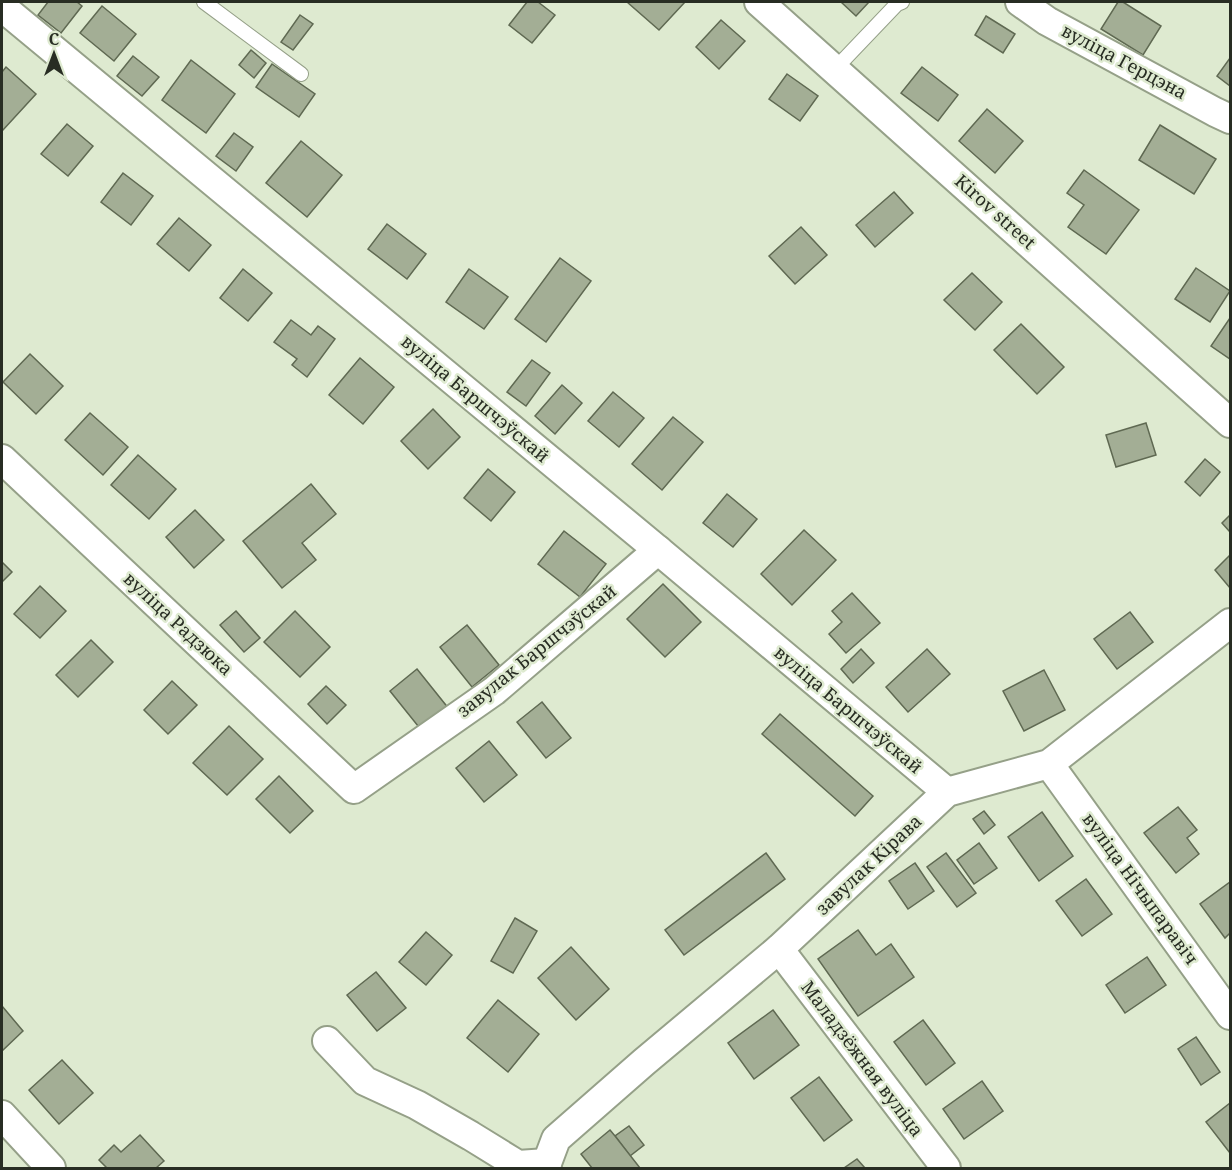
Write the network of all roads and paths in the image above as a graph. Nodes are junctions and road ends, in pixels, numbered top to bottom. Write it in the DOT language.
graph roads {
  1 [pos="204,2"];
  2 [pos="759,2"];
  3 [pos="902,2"];
  4 [pos="1020,2"];
  5 [pos="2,7"];
  6 [pos="835,69"];
  7 [pos="301,74"];
  8 [pos="1230,119"];
  9 [pos="1230,423"];
  10 [pos="2,459"];
  11 [pos="658,550"];
  12 [pos="1230,623"];
  13 [pos="1049,764"];
  14 [pos="354,789"];
  15 [pos="946,792"];
  16 [pos="779,948"];
  17 [pos="1230,1015"];
  18 [pos="327,1041"];
  19 [pos="2,1115"];
  20 [pos="549,1166"];
  21 [pos="51,1168"];
  22 [pos="946,1168"];
  1 -- 7 [label="lane"];
  2 -- 6 [label="street, Kirov street"];
  3 -- 6 [label="lane"];
  4 -- 8 [label="street, вуліца Герцэна"];
  5 -- 11 [label="street, вуліца Баршчэўскай"];
  6 -- 9 [label="street, Kirov street"];
  10 -- 14 [label="street, вуліца Радзюка"];
  11 -- 14 [label="street, завулак Баршчэўскай"];
  11 -- 15 [label="street, вуліца Баршчэўскай"];
  12 -- 13 [label="street, завулак Кірава"];
  13 -- 15 [label="street, завулак Кірава"];
  13 -- 17 [label="street, вуліца Нічыпаравіч"];
  15 -- 16 [label="street, завулак Кірава"];
  16 -- 20 [label="street, завулак Кірава"];
  16 -- 22 [label="street, Маладзёжная вуліца"];
  18 -- 20 [label="street"];
  19 -- 21 [label="street"];
}
